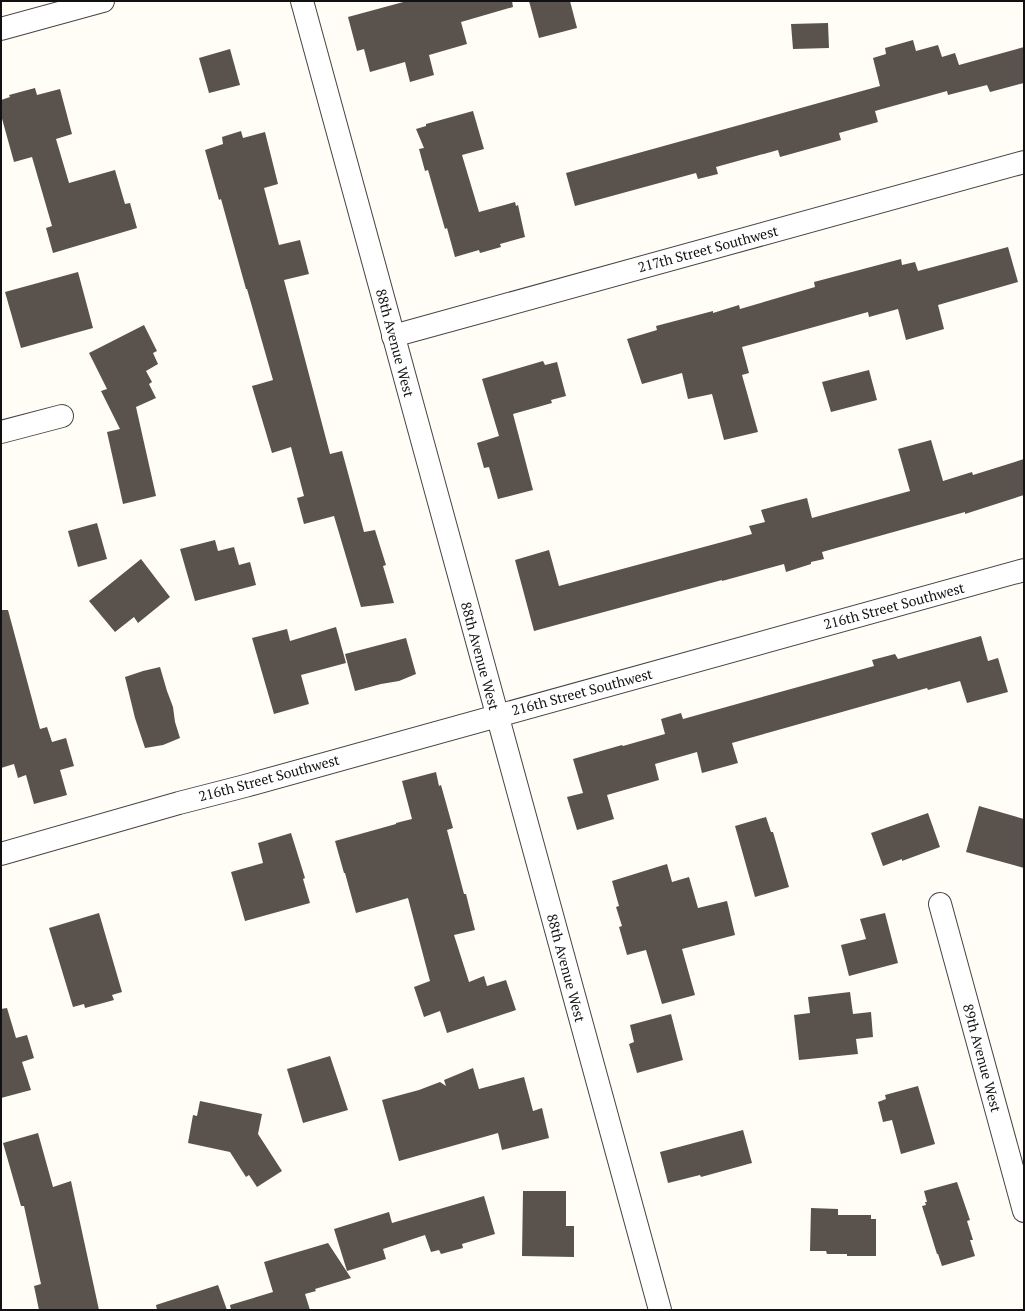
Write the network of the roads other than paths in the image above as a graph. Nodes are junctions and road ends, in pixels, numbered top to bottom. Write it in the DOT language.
graph roads {
  1 [pos="103,1"];
  2 [pos="302,1"];
  3 [pos="41,9"];
  4 [pos="1,29"];
  5 [pos="1024,162"];
  6 [pos="393,336"];
  7 [pos="62,416"];
  8 [pos="1,432"];
  9 [pos="1024,570"];
  10 [pos="497,715"];
  11 [pos="1,854"];
  12 [pos="940,904"];
  13 [pos="1024,1212"];
  14 [pos="660,1310"];
  1 -- 3 [label="street"];
  2 -- 6 [label="street, 88th Avenue West"];
  3 -- 4 [label="street"];
  5 -- 6 [label="street, 217th Street Southwest"];
  6 -- 10 [label="street, 88th Avenue West"];
  7 -- 8 [label="street"];
  9 -- 10 [label="street, 216th Street Southwest"];
  10 -- 11 [label="street, 216th Street Southwest"];
  10 -- 14 [label="street, 88th Avenue West"];
  12 -- 13 [label="street, 89th Avenue West"];
}
